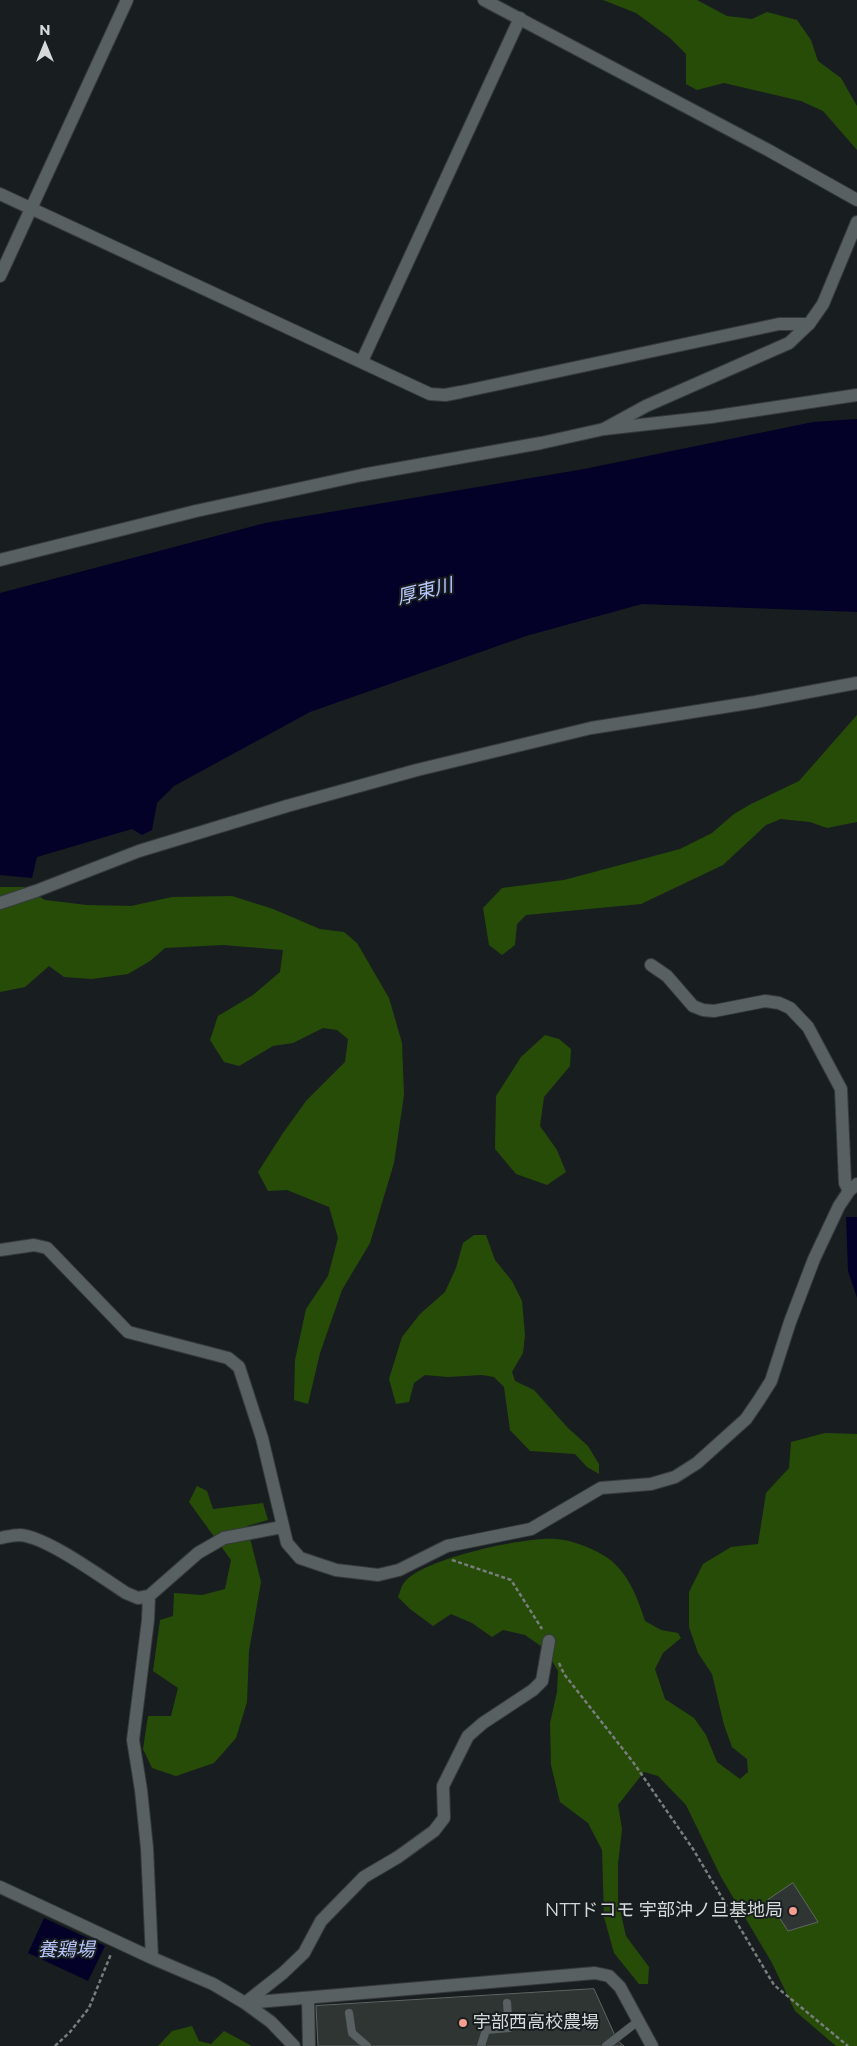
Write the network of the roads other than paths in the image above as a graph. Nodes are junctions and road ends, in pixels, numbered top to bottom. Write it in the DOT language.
graph roads {
  1 [pos="127,0"];
  2 [pos="484,0"];
  3 [pos="520,18"];
  4 [pos="0,194"];
  5 [pos="857,200"];
  6 [pos="31,208"];
  7 [pos="857,222"];
  8 [pos="0,276"];
  9 [pos="809,324"];
  10 [pos="362,361"];
  11 [pos="857,395"];
  12 [pos="604,429"];
  13 [pos="0,560"];
  14 [pos="857,683"];
  15 [pos="0,902"];
  16 [pos="651,965"];
  17 [pos="853,1187"];
  18 [pos="0,1250"];
  19 [pos="282,1527"];
  20 [pos="0,1538"];
  21 [pos="149,1596"];
  22 [pos="549,1641"];
  23 [pos="0,1887"];
  24 [pos="152,1958"];
  25 [pos="308,1998"];
  26 [pos="245,2002"];
  27 [pos="507,2003"];
  28 [pos="349,2014"];
  29 [pos="637,2022"];
  30 [pos="294,2046"];
  31 [pos="310,2046"];
  32 [pos="367,2046"];
  33 [pos="480,2046"];
  34 [pos="606,2046"];
  35 [pos="652,2046"];
  1 -- 6 [label="street"];
  2 -- 3 [label="street"];
  3 -- 5 [label="street"];
  3 -- 10 [label="street"];
  4 -- 6 [label="street"];
  6 -- 8 [label="street"];
  6 -- 10 [label="street"];
  7 -- 9 [label="street"];
  9 -- 10 [label="street"];
  9 -- 12 [label="street"];
  11 -- 12 [label="street"];
  12 -- 13 [label="street"];
  14 -- 15 [label="street"];
  16 -- 17 [label="street"];
  17 -- 19 [label="street"];
  18 -- 19 [label="street"];
  19 -- 21 [label="street"];
  20 -- 21 [label="street"];
  21 -- 24 [label="street"];
  22 -- 26 [label="street"];
  23 -- 24 [label="street"];
  24 -- 26 [label="street"];
  25 -- 26 [label="street"];
  25 -- 29 [label="street"];
  25 -- 31 [label="street"];
  26 -- 30 [label="street"];
  27 -- 33 [label="lane"];
  28 -- 32 [label="lane"];
  29 -- 34 [label="lane"];
  29 -- 35 [label="street"];
}
